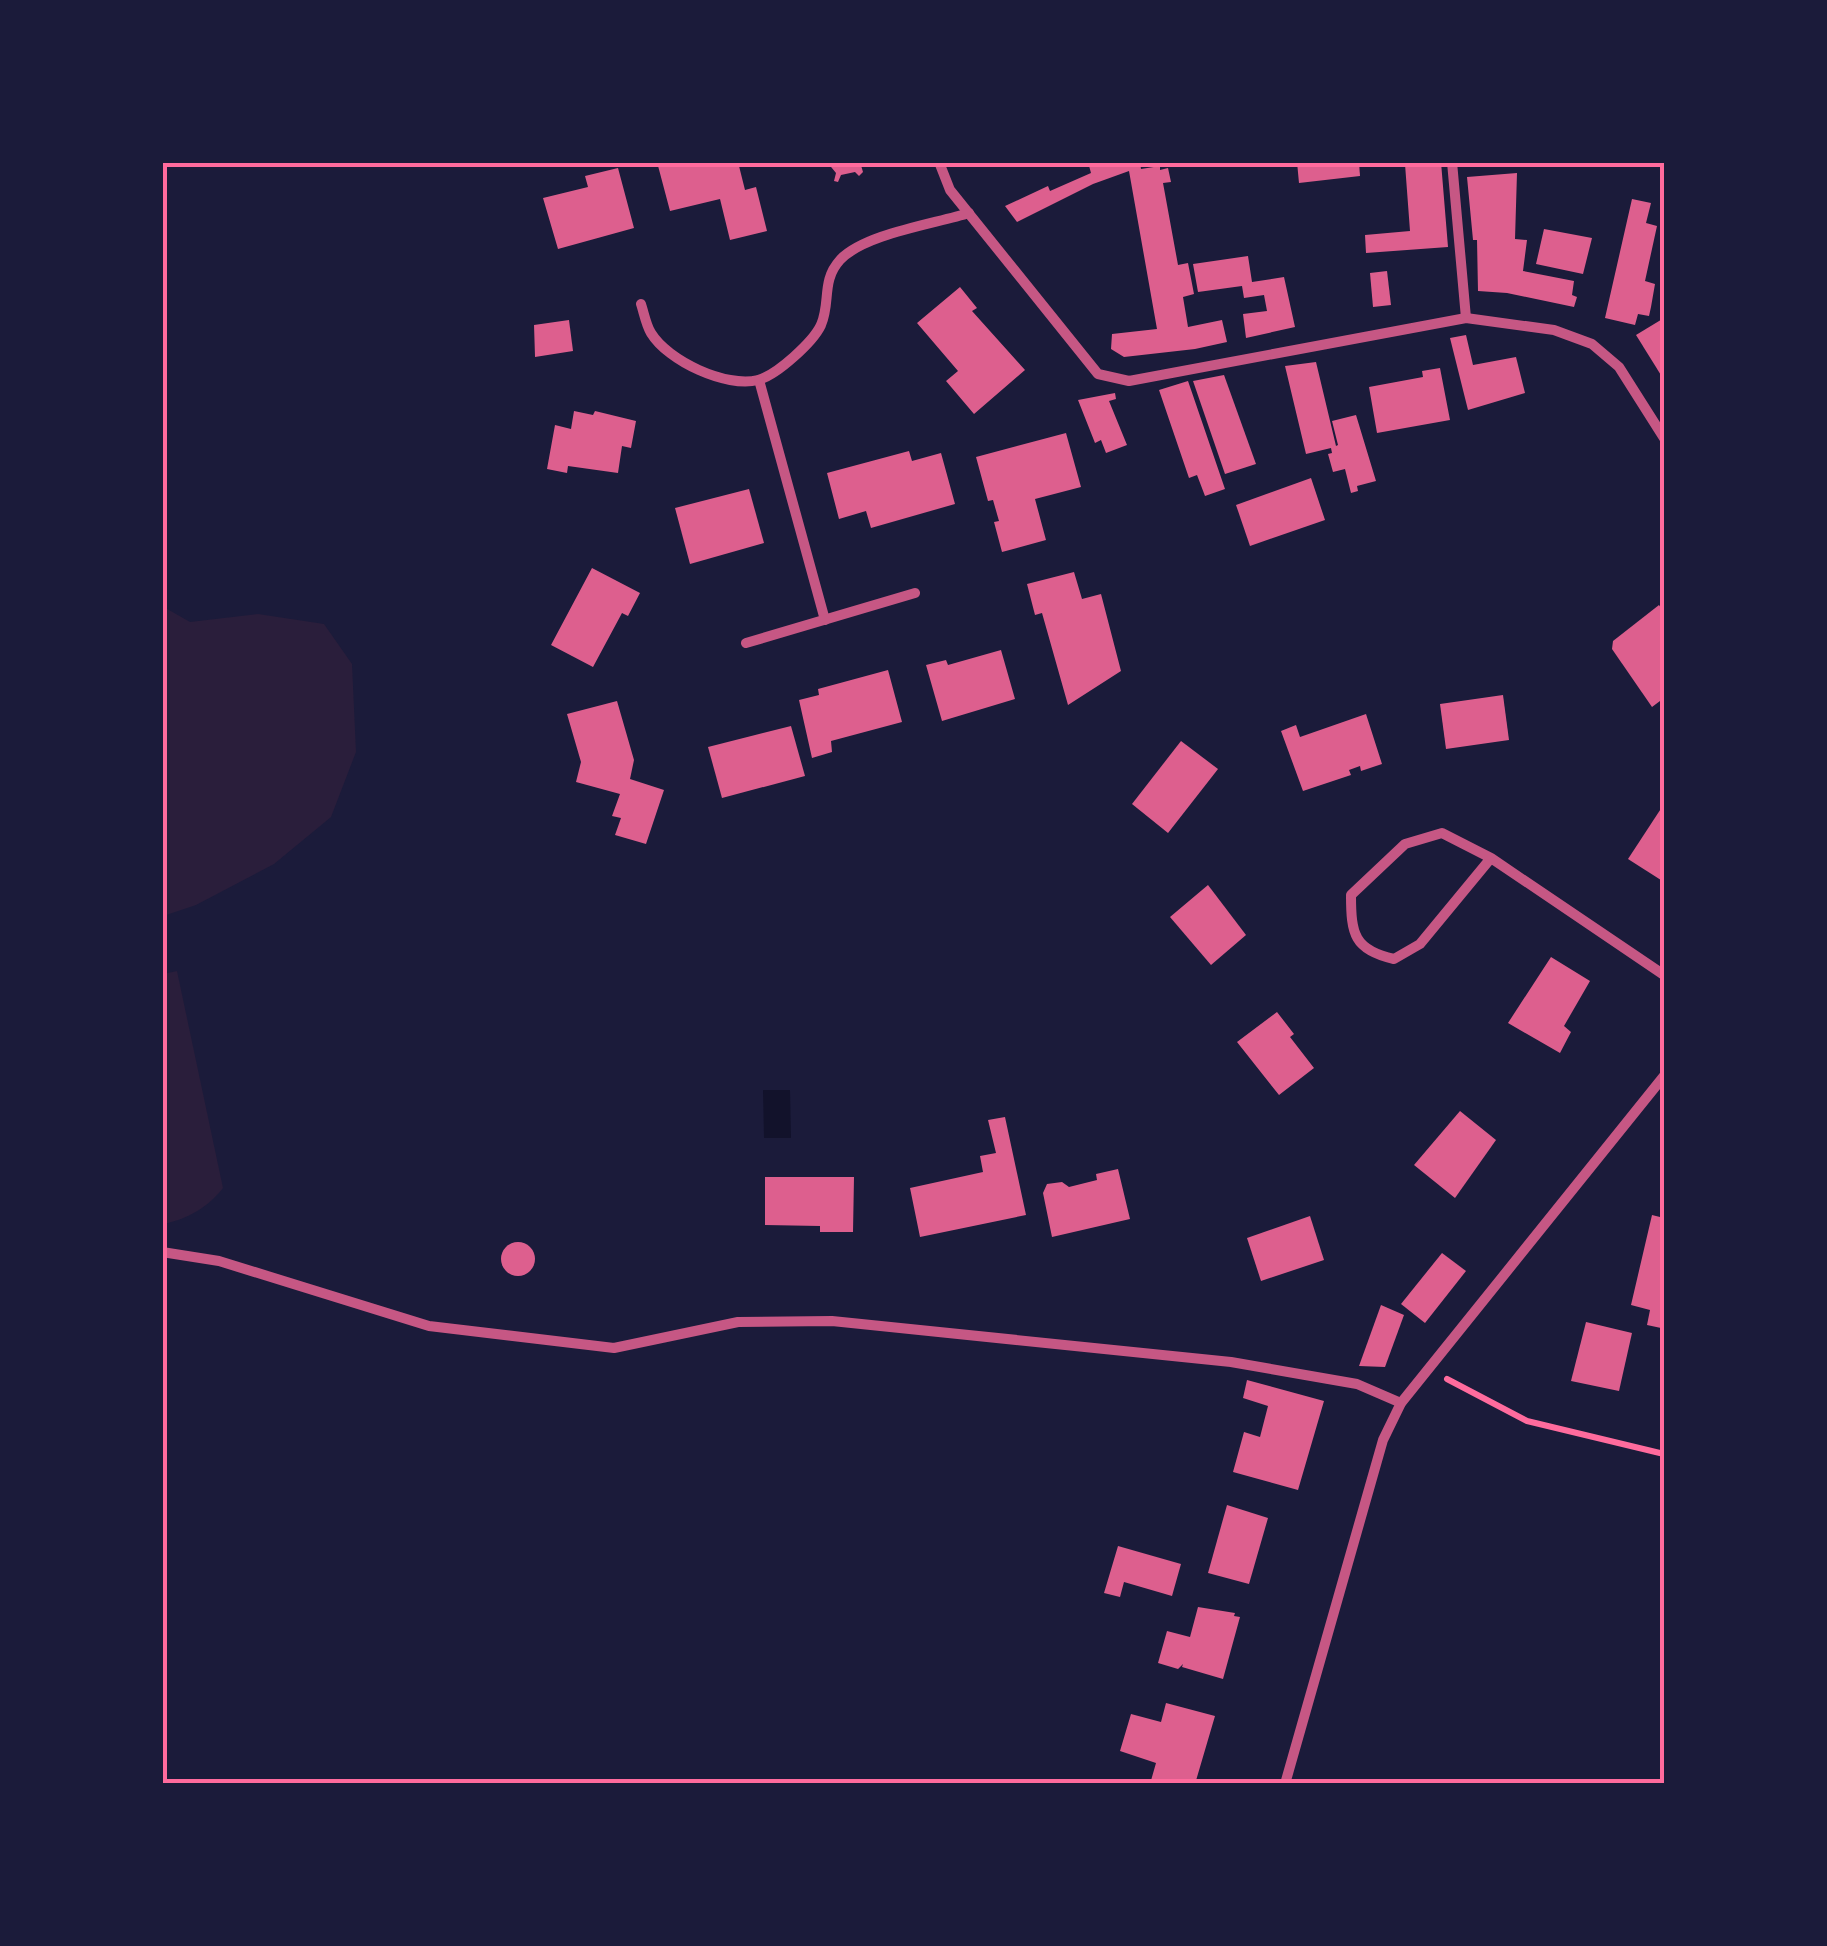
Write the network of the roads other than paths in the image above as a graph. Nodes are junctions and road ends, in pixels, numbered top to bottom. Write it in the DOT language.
graph roads {
  1 [pos="938,162"];
  2 [pos="1452,162"];
  3 [pos="968,213"];
  4 [pos="641,304"];
  5 [pos="1466,318"];
  6 [pos="758,380"];
  7 [pos="1664,438"];
  8 [pos="915,593"];
  9 [pos="826,620"];
  10 [pos="746,643"];
  11 [pos="1490,858"];
  12 [pos="1664,975"];
  13 [pos="1664,1076"];
  14 [pos="162,1252"];
  15 [pos="1400,1403"];
  16 [pos="1285,1784"];
  1 -- 3 [label="street"];
  2 -- 5 [label="street"];
  3 -- 5 [label="street"];
  3 -- 6 [label="street"];
  4 -- 6 [label="street"];
  5 -- 7 [label="street"];
  6 -- 9 [label="street"];
  8 -- 9 [label="street"];
  9 -- 10 [label="street"];
  11 -- 11 [label="street"];
  11 -- 12 [label="street"];
  13 -- 15 [label="street"];
  14 -- 15 [label="street"];
  15 -- 16 [label="street"];
}
